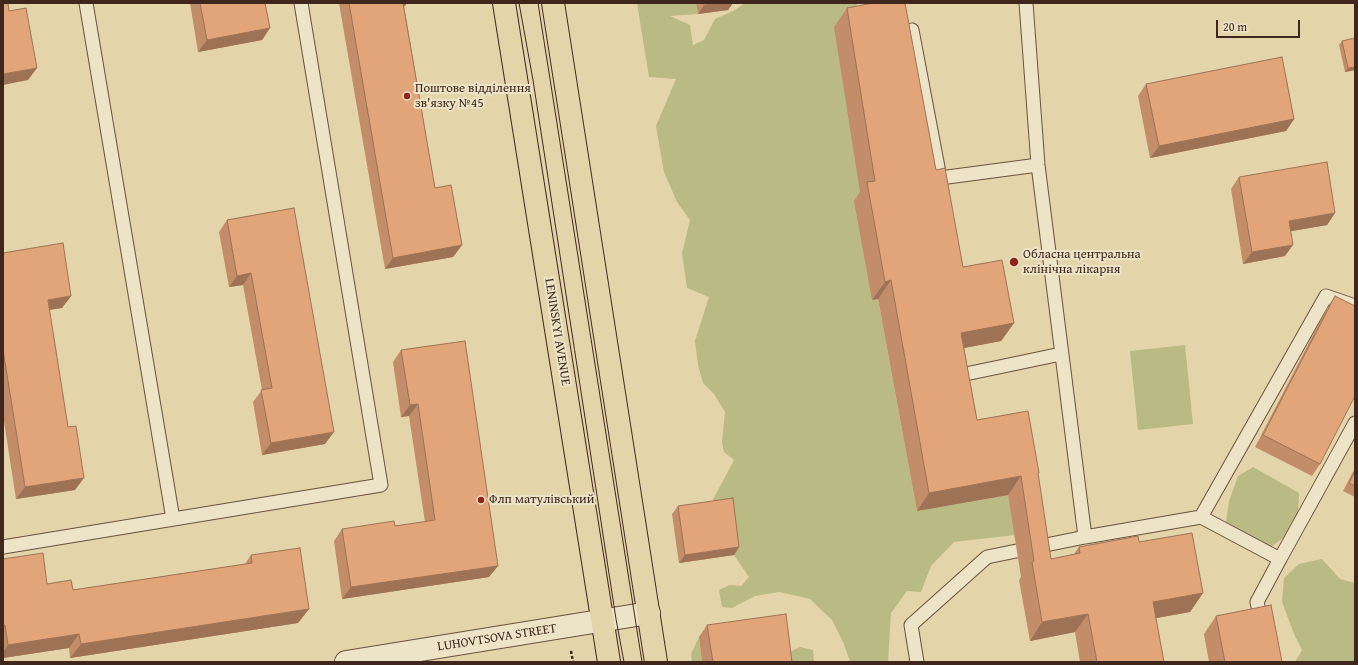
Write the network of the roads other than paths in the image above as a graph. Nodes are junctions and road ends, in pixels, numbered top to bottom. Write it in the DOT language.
graph roads {
  1 [pos="86,3"];
  2 [pos="301,3"];
  3 [pos="504,3"];
  4 [pos="553,3"];
  5 [pos="1026,3"];
  6 [pos="912,30"];
  7 [pos="1038,165"];
  8 [pos="1355,306"];
  9 [pos="1061,354"];
  10 [pos="958,391"];
  11 [pos="1355,423"];
  12 [pos="1201,517"];
  13 [pos="173,519"];
  14 [pos="1085,537"];
  15 [pos="3,547"];
  16 [pos="1280,559"];
  17 [pos="649,613"];
  18 [pos="603,621"];
  19 [pos="1264,639"];
  20 [pos="346,662"];
  21 [pos="609,662"];
  22 [pos="656,662"];
  23 [pos="917,662"];
  1 -- 13 [label="lane"];
  2 -- 13 [label="lane"];
  3 -- 18 [label="main road, LENINSKYI AVENUE"];
  4 -- 17 [label="main road"];
  5 -- 7 [label="lane"];
  6 -- 7 [label="lane"];
  7 -- 9 [label="lane"];
  8 -- 12 [label="lane"];
  9 -- 10 [label="lane"];
  9 -- 14 [label="lane"];
  11 -- 16 [label="lane"];
  12 -- 14 [label="lane"];
  12 -- 16 [label="lane"];
  13 -- 15 [label="lane"];
  14 -- 23 [label="lane"];
  16 -- 19 [label="lane"];
  17 -- 18 [label="street, LUHOVTSOVA STREET"];
  17 -- 22 [label="main road"];
  18 -- 20 [label="street, LUHOVTSOVA STREET"];
  18 -- 21 [label="main road, LENINSKYI AVENUE"];
}
